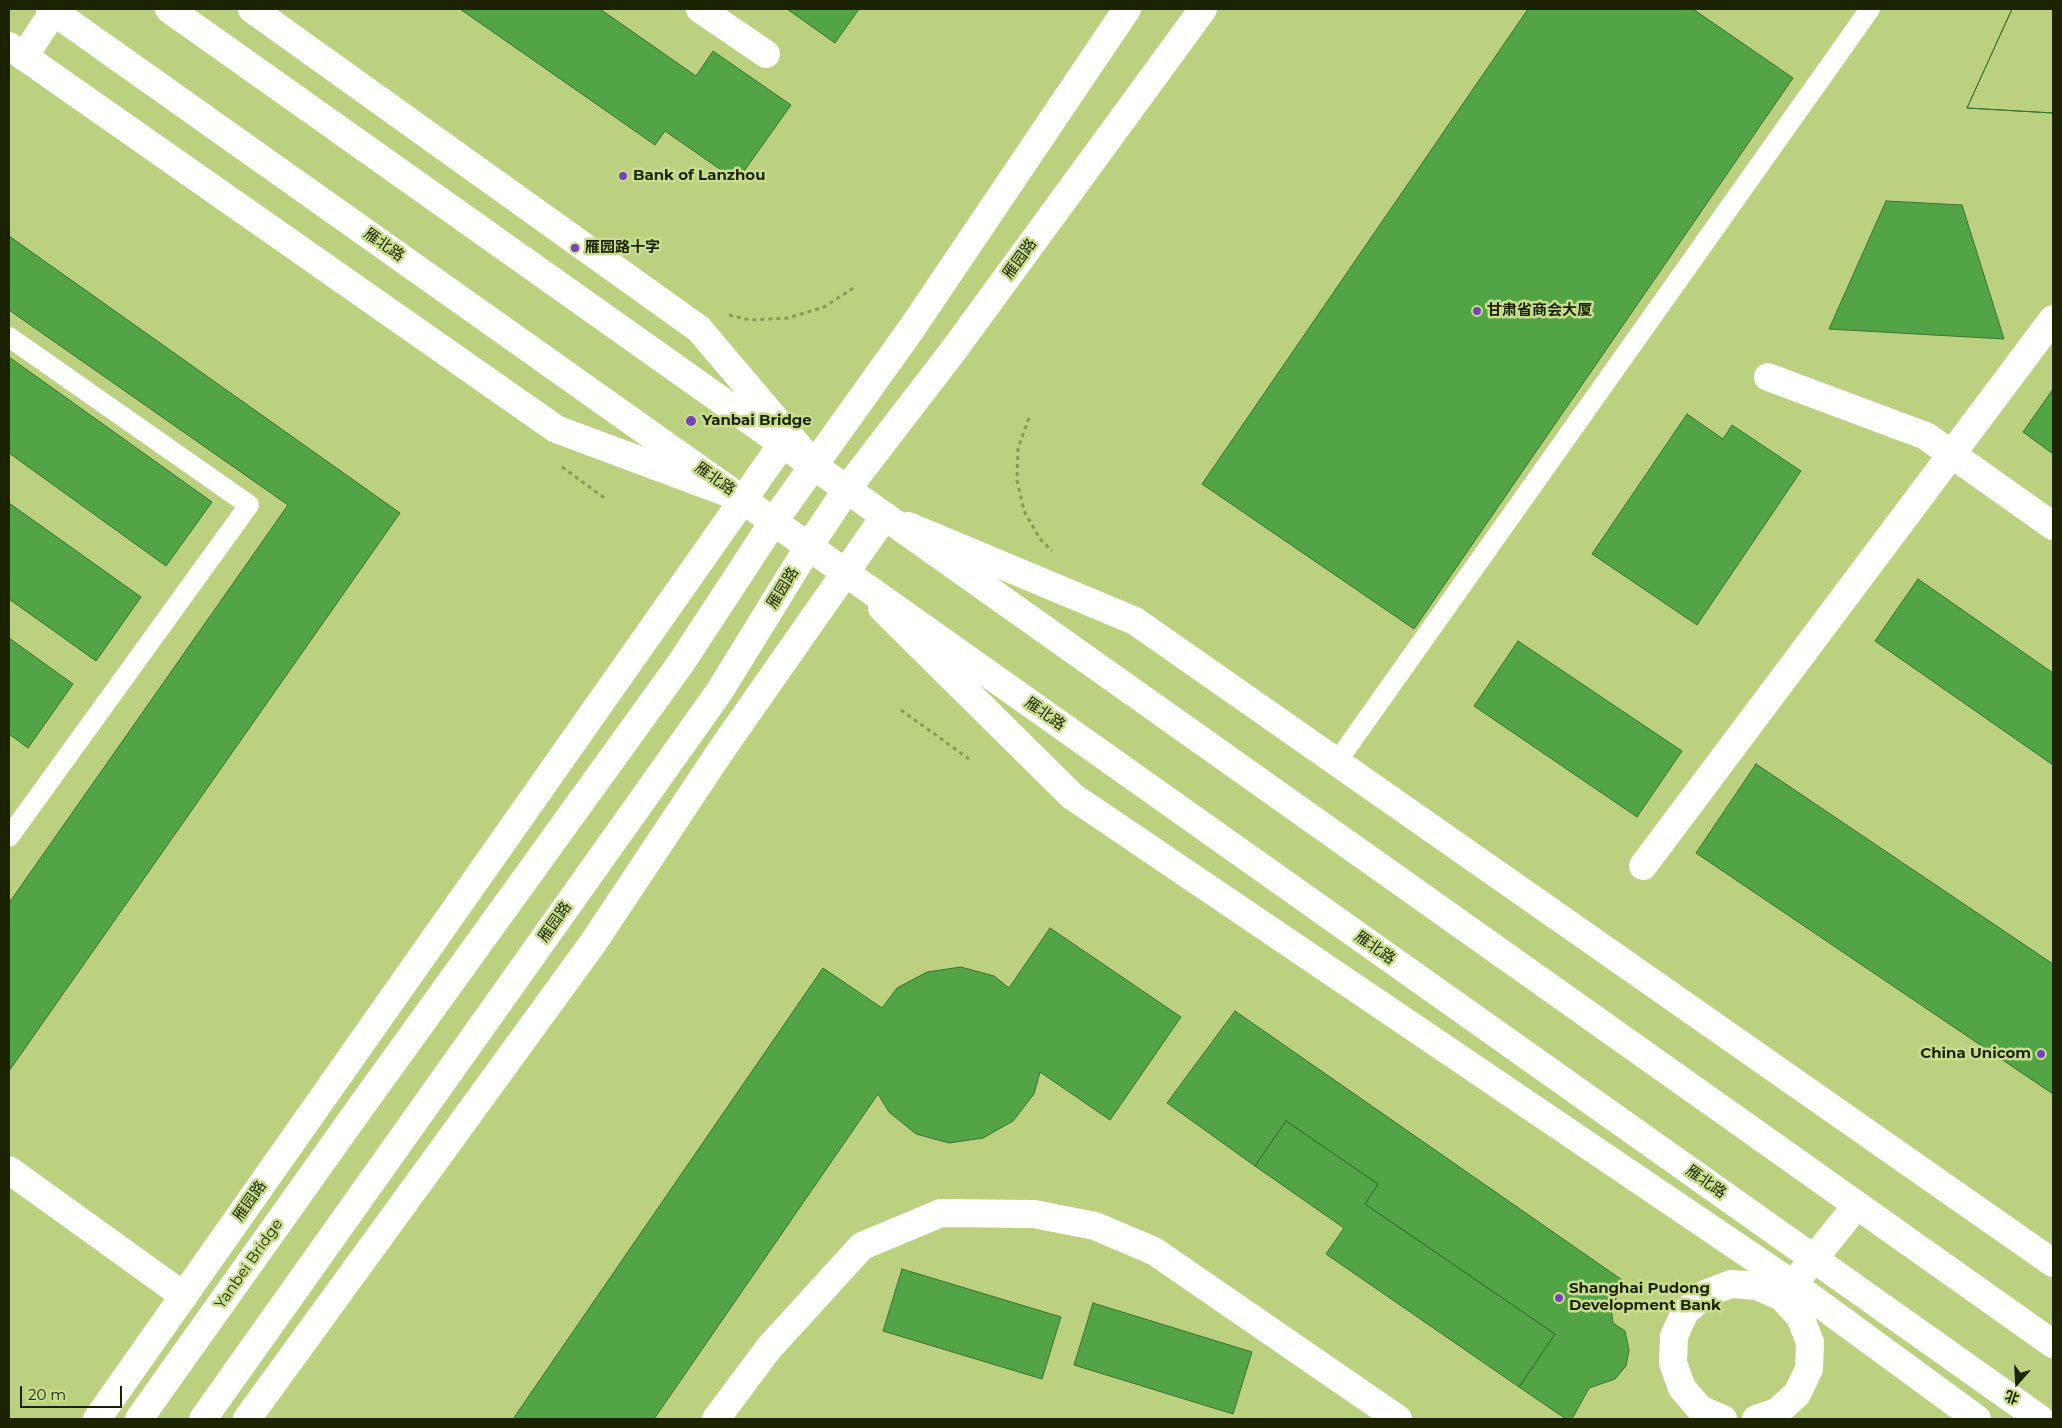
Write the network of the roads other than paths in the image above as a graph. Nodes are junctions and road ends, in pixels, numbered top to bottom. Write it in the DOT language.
graph roads {
  1 [pos="169,9"];
  2 [pos="252,9"];
  3 [pos="700,9"];
  4 [pos="1127,9"];
  5 [pos="1203,9"];
  6 [pos="1870,9"];
  7 [pos="53,10"];
  8 [pos="16,52"];
  9 [pos="766,54"];
  10 [pos="2053,319"];
  11 [pos="9,337"];
  12 [pos="1768,377"];
  13 [pos="783,443"];
  14 [pos="1952,455"];
  15 [pos="814,466"];
  16 [pos="847,489"];
  17 [pos="744,499"];
  18 [pos="884,516"];
  19 [pos="774,521"];
  20 [pos="2053,526"];
  21 [pos="808,546"];
  22 [pos="847,573"];
  23 [pos="1336,763"];
  24 [pos="9,836"];
  25 [pos="1643,866"];
  26 [pos="9,1170"];
  27 [pos="1857,1205"];
  28 [pos="1813,1258"];
  29 [pos="2053,1263"];
  30 [pos="1788,1291"];
  31 [pos="184,1296"];
  32 [pos="2053,1344"];
  33 [pos="1706,1416"];
  34 [pos="97,1419"];
  35 [pos="139,1419"];
  36 [pos="203,1419"];
  37 [pos="247,1419"];
  38 [pos="716,1419"];
  39 [pos="1398,1419"];
  40 [pos="1756,1419"];
  41 [pos="1977,1419"];
  42 [pos="2040,1419"];
  1 -- 13 [label="main road"];
  2 -- 15 [label="main road"];
  3 -- 9 [label="main road"];
  4 -- 15 [label="main road"];
  5 -- 16 [label="main road, 雁园路"];
  6 -- 23 [label="lane"];
  7 -- 8 [label="main road"];
  7 -- 17 [label="main road, 雁北路"];
  8 -- 17 [label="main road"];
  10 -- 14 [label="main road"];
  11 -- 24 [label="lane"];
  12 -- 14 [label="main road"];
  13 -- 15 [label="main road"];
  13 -- 17 [label="main road, 雁园路"];
  14 -- 20 [label="main road"];
  14 -- 25 [label="main road"];
  15 -- 16 [label="main road"];
  15 -- 19 [label="main road"];
  16 -- 18 [label="main road"];
  16 -- 21 [label="main road, 雁园路"];
  17 -- 19 [label="main road, 雁北路"];
  17 -- 31 [label="main road, 雁园路"];
  18 -- 22 [label="main road"];
  18 -- 23 [label="main road"];
  18 -- 27 [label="main road"];
  19 -- 21 [label="main road, 雁北路"];
  19 -- 35 [label="main road, Yanbei Bridge"];
  21 -- 22 [label="main road, 雁北路"];
  21 -- 36 [label="main road, 雁园路"];
  22 -- 28 [label="main road, 雁北路"];
  22 -- 30 [label="main road"];
  22 -- 37 [label="main road"];
  23 -- 29 [label="main road"];
  26 -- 31 [label="main road"];
  27 -- 28 [label="main road"];
  27 -- 32 [label="main road"];
  28 -- 30 [label="main road"];
  28 -- 42 [label="main road, 雁北路"];
  30 -- 33 [label="main road"];
  30 -- 40 [label="main road"];
  30 -- 41 [label="main road"];
  31 -- 34 [label="main road, 雁园路"];
  38 -- 39 [label="main road"];
}
